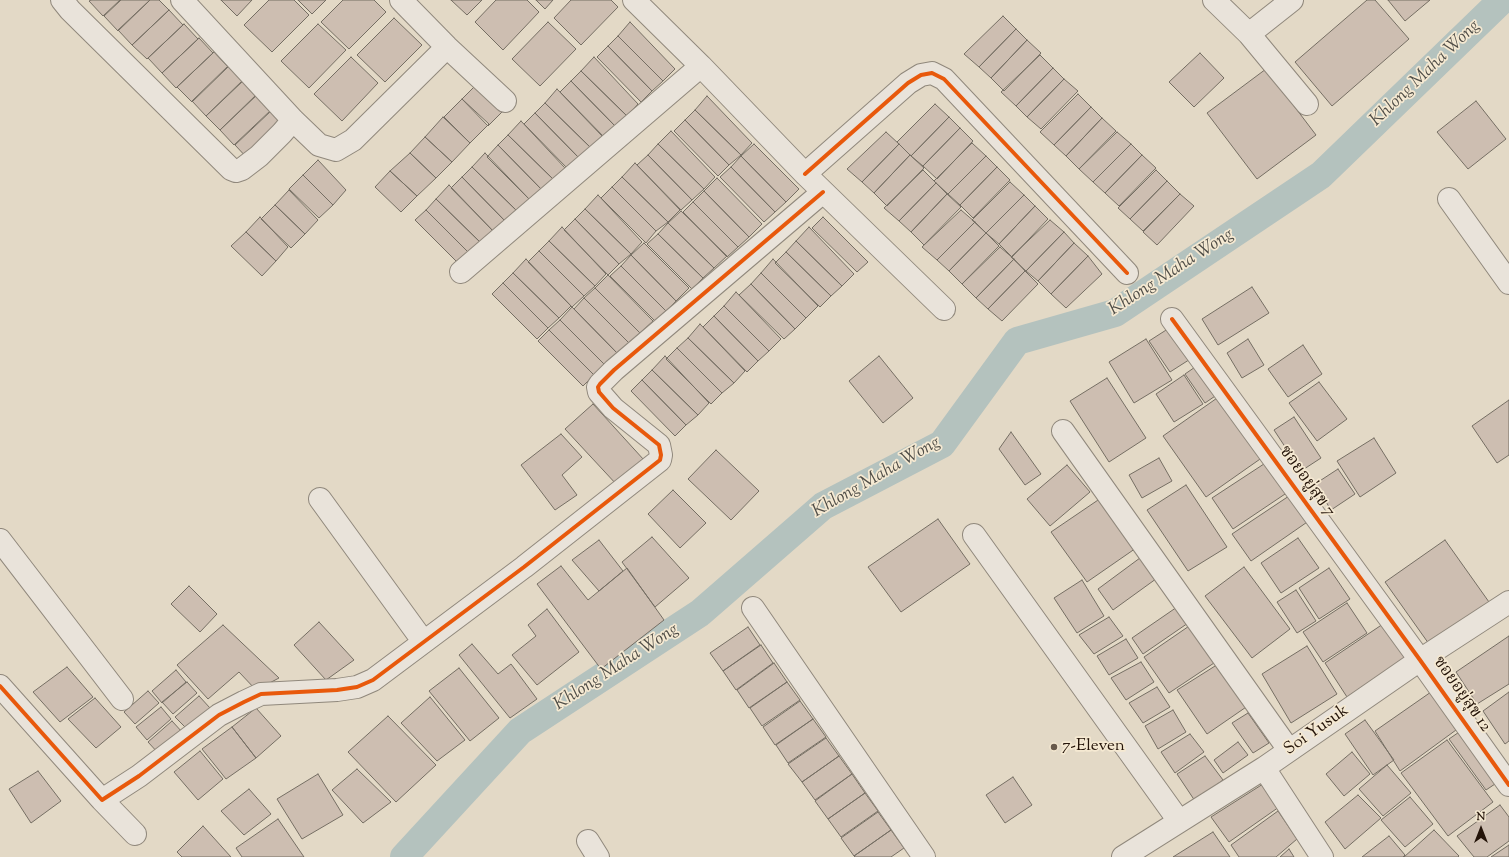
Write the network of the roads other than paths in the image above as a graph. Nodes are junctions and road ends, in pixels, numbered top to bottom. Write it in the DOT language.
graph roads {
  1 [pos="62,0"];
  2 [pos="182,0"];
  3 [pos="401,0"];
  4 [pos="634,0"];
  5 [pos="1214,0"];
  6 [pos="1292,0"];
  7 [pos="1249,34"];
  8 [pos="447,47"];
  9 [pos="701,66"];
  10 [pos="505,101"];
  11 [pos="1307,104"];
  12 [pos="293,120"];
  13 [pos="805,174"];
  14 [pos="823,192"];
  15 [pos="1449,199"];
  16 [pos="461,272"];
  17 [pos="1127,273"];
  18 [pos="1509,283"];
  19 [pos="944,309"];
  20 [pos="1172,319"];
  21 [pos="1063,431"];
  22 [pos="320,499"];
  23 [pos="974,535"];
  24 [pos="0,540"];
  25 [pos="1509,602"];
  26 [pos="753,608"];
  27 [pos="423,642"];
  28 [pos="1420,660"];
  29 [pos="0,686"];
  30 [pos="122,699"];
  31 [pos="1289,750"];
  32 [pos="1264,768"];
  33 [pos="1509,785"];
  34 [pos="102,800"];
  35 [pos="1179,821"];
  36 [pos="135,834"];
  37 [pos="924,857"];
  38 [pos="1123,857"];
  39 [pos="1322,857"];
  1 -- 12 [label="street"];
  2 -- 12 [label="street"];
  3 -- 8 [label="street"];
  4 -- 9 [label="street"];
  5 -- 7 [label="street"];
  6 -- 7 [label="street"];
  7 -- 11 [label="street"];
  8 -- 10 [label="street"];
  8 -- 12 [label="street"];
  9 -- 13 [label="street"];
  9 -- 16 [label="street"];
  13 -- 14 [label="street"];
  13 -- 17 [label="street"];
  14 -- 19 [label="street"];
  14 -- 27 [label="street"];
  15 -- 18 [label="street"];
  20 -- 28 [label="street, ซอยอยู่สุข 7"];
  21 -- 31 [label="street"];
  22 -- 27 [label="street"];
  23 -- 35 [label="street"];
  24 -- 30 [label="street"];
  25 -- 28 [label="street, Soi Yusuk"];
  26 -- 37 [label="street"];
  27 -- 34 [label="street"];
  28 -- 31 [label="street, Soi Yusuk"];
  28 -- 33 [label="street, ซอยอยู่สุข 12"];
  29 -- 34 [label="street"];
  31 -- 32 [label="street, Soi Yusuk"];
  32 -- 35 [label="street, Soi Yusuk"];
  32 -- 39 [label="street"];
  34 -- 36 [label="street"];
  35 -- 38 [label="street, Soi Yusuk"];
}
